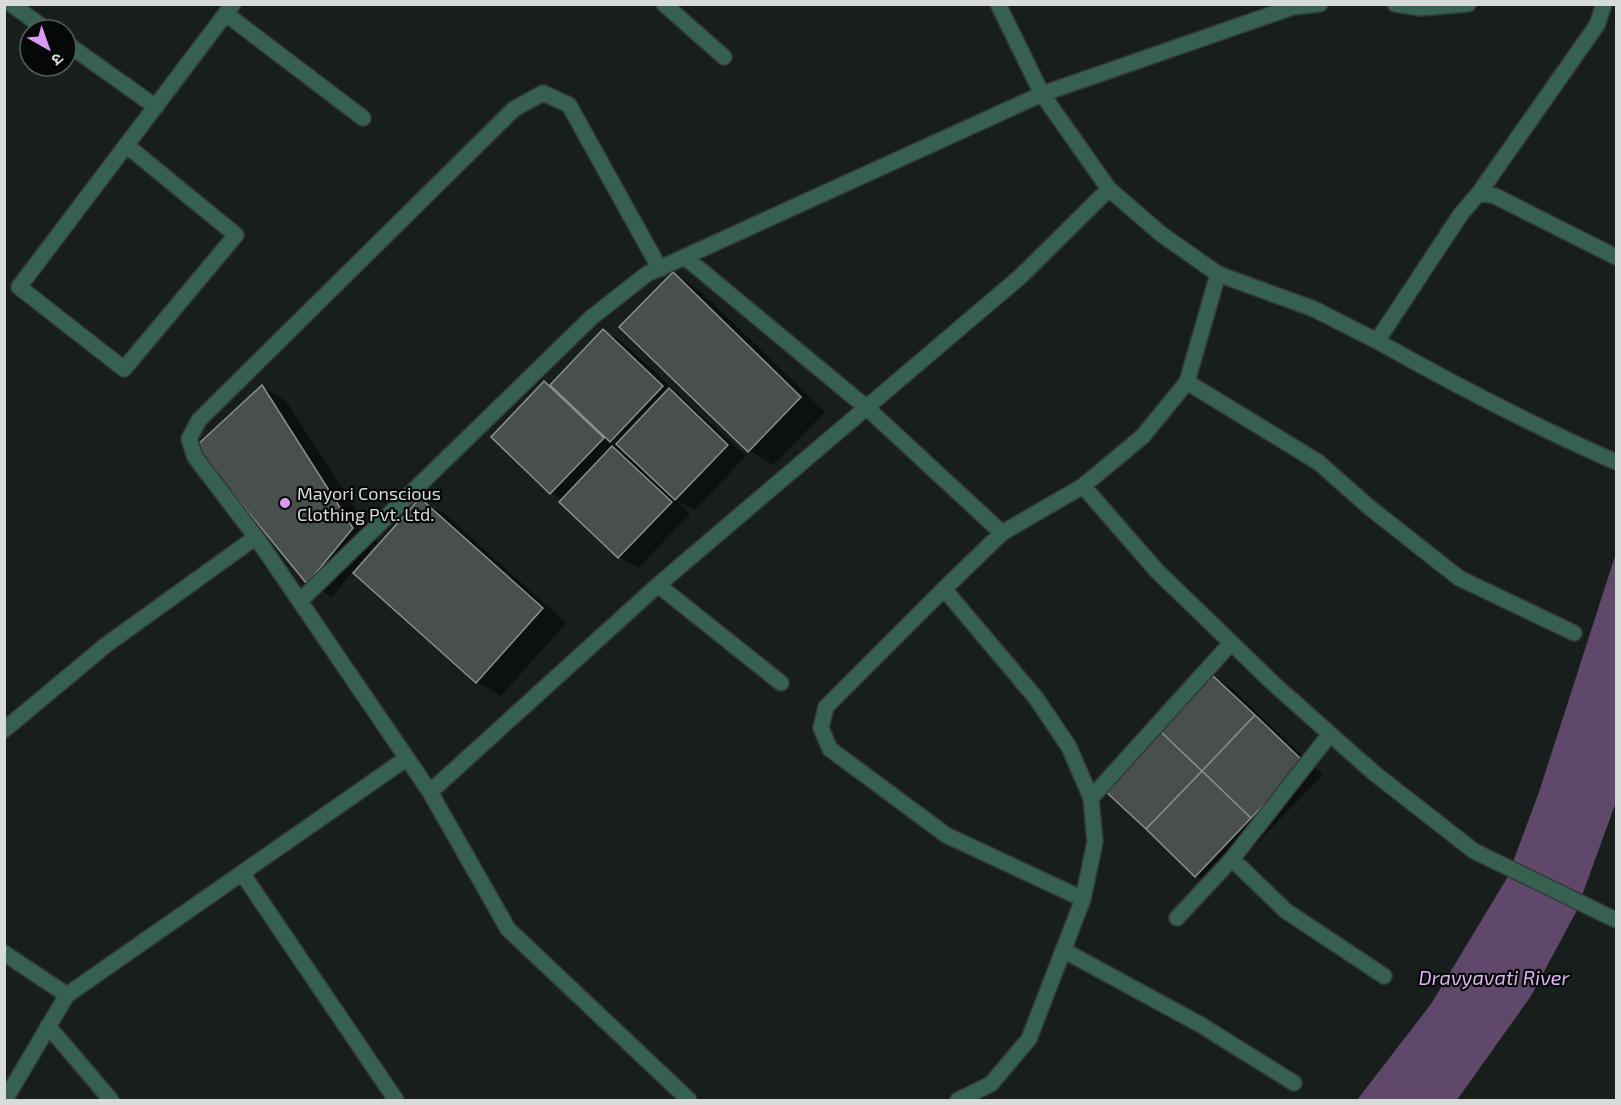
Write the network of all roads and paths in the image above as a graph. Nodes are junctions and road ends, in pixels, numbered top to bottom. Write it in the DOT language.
graph roads {
  1 [pos="11,4"];
  2 [pos="664,4"];
  3 [pos="998,4"];
  4 [pos="1320,4"];
  5 [pos="1395,4"];
  6 [pos="1468,4"];
  7 [pos="1604,4"];
  8 [pos="1419,6"];
  9 [pos="230,9"];
  10 [pos="30,18"];
  11 [pos="78,52"];
  12 [pos="724,57"];
  13 [pos="1042,94"];
  14 [pos="156,107"];
  15 [pos="363,118"];
  16 [pos="126,145"];
  17 [pos="1109,189"];
  18 [pos="1479,193"];
  19 [pos="1617,257"];
  20 [pos="686,258"];
  21 [pos="660,269"];
  22 [pos="1218,274"];
  23 [pos="1377,341"];
  24 [pos="1187,382"];
  25 [pos="867,408"];
  26 [pos="1617,462"];
  27 [pos="1083,486"];
  28 [pos="1002,533"];
  29 [pos="256,537"];
  30 [pos="658,585"];
  31 [pos="944,589"];
  32 [pos="300,601"];
  33 [pos="1574,633"];
  34 [pos="1231,643"];
  35 [pos="782,683"];
  36 [pos="4,730"];
  37 [pos="1330,734"];
  38 [pos="407,758"];
  39 [pos="430,792"];
  40 [pos="1091,798"];
  41 [pos="1232,860"];
  42 [pos="242,873"];
  43 [pos="1083,899"];
  44 [pos="1177,918"];
  45 [pos="1617,920"];
  46 [pos="1063,950"];
  47 [pos="4,953"];
  48 [pos="1384,976"];
  49 [pos="67,995"];
  50 [pos="48,1026"];
  51 [pos="1294,1083"];
  52 [pos="967,1099"];
  53 [pos="5,1101"];
  54 [pos="111,1101"];
  55 [pos="396,1101"];
  56 [pos="689,1101"];
  1 -- 10 [label="street"];
  2 -- 12 [label="street"];
  3 -- 13 [label="street"];
  4 -- 13 [label="street"];
  5 -- 8 [label="street"];
  6 -- 8 [label="street"];
  7 -- 18 [label="street"];
  9 -- 14 [label="street"];
  9 -- 15 [label="street"];
  11 -- 14 [label="street"];
  13 -- 17 [label="street"];
  13 -- 20 [label="street"];
  14 -- 16 [label="street"];
  16 -- 16 [label="street"];
  17 -- 22 [label="street"];
  17 -- 25 [label="street"];
  18 -- 19 [label="street"];
  18 -- 23 [label="street"];
  20 -- 21 [label="street"];
  20 -- 25 [label="street"];
  21 -- 29 [label="street"];
  21 -- 32 [label="street"];
  22 -- 23 [label="street"];
  22 -- 24 [label="street"];
  23 -- 26 [label="street"];
  24 -- 27 [label="street"];
  24 -- 33 [label="street"];
  25 -- 28 [label="street"];
  25 -- 30 [label="street"];
  27 -- 28 [label="street"];
  27 -- 34 [label="street"];
  28 -- 31 [label="street"];
  29 -- 32 [label="street"];
  29 -- 36 [label="street"];
  30 -- 35 [label="street"];
  30 -- 39 [label="street"];
  31 -- 40 [label="street"];
  31 -- 43 [label="street"];
  32 -- 38 [label="street"];
  34 -- 37 [label="street"];
  34 -- 40 [label="street"];
  37 -- 41 [label="street"];
  37 -- 45 [label="street"];
  38 -- 39 [label="street"];
  38 -- 42 [label="street"];
  39 -- 56 [label="street"];
  40 -- 43 [label="street"];
  41 -- 44 [label="street"];
  41 -- 48 [label="street"];
  42 -- 49 [label="street"];
  42 -- 55 [label="street"];
  43 -- 46 [label="street"];
  46 -- 51 [label="street"];
  46 -- 52 [label="street"];
  47 -- 49 [label="street"];
  49 -- 50 [label="street"];
  50 -- 53 [label="street"];
  50 -- 54 [label="street"];
}
